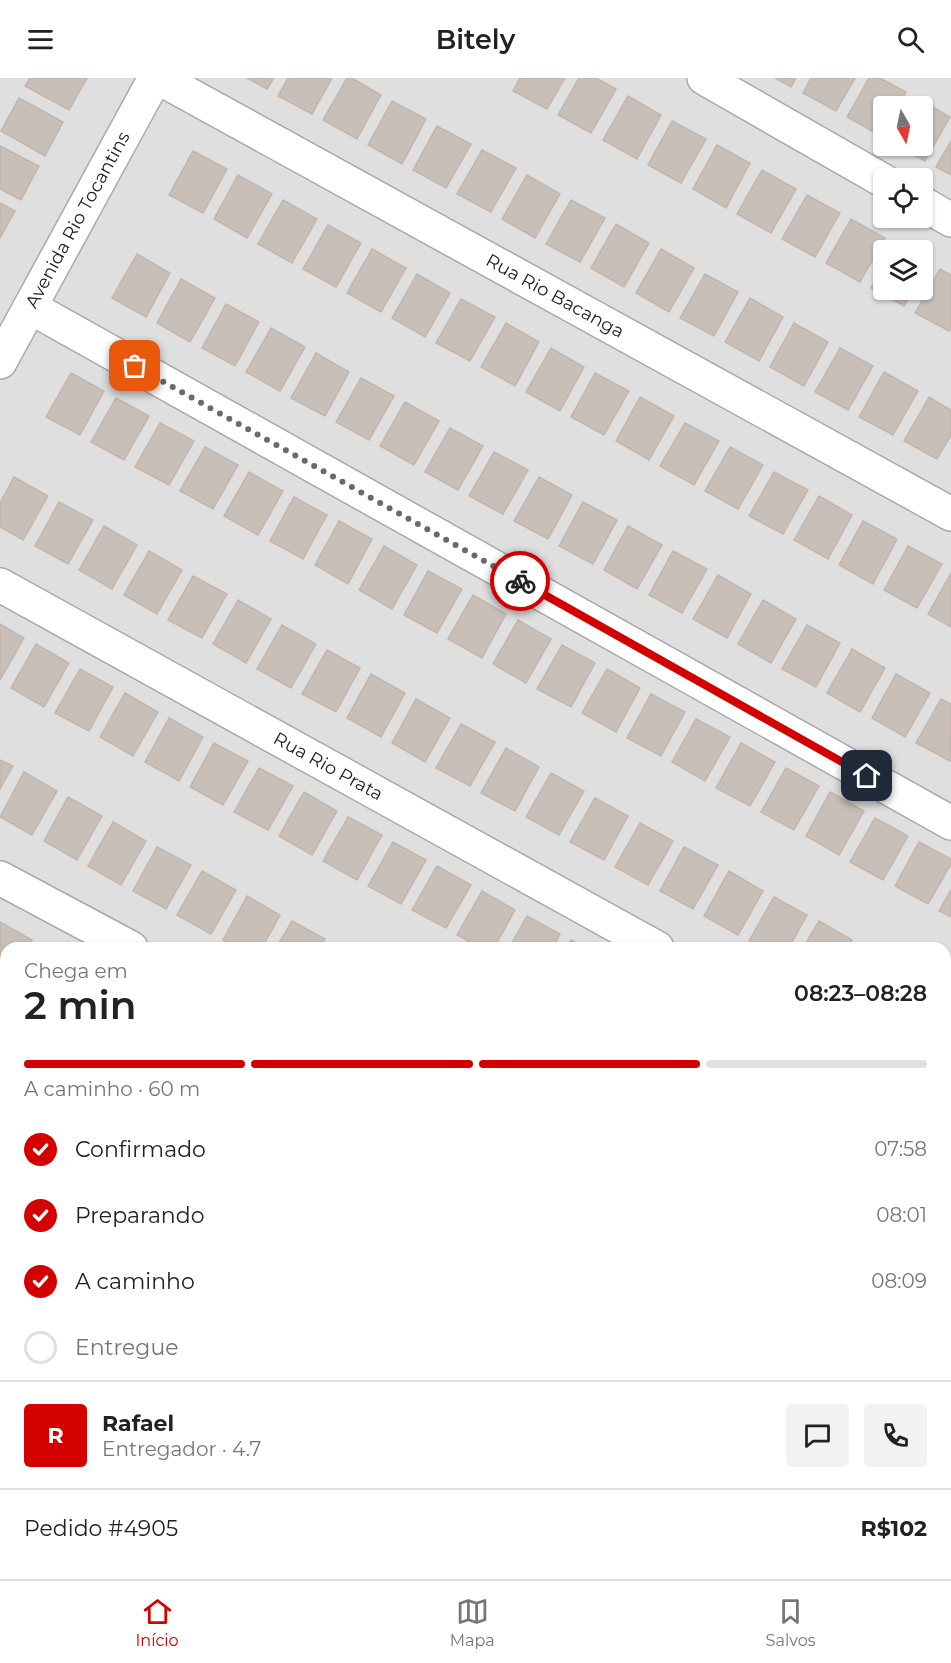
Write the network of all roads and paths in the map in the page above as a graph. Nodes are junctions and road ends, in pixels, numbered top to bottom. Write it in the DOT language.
graph roads {
  1 [pos="157,78"];
  2 [pos="704,78"];
  3 [pos="873,175"];
  4 [pos="933,209"];
  5 [pos="951,220"];
  6 [pos="30,307"];
  7 [pos="0,362"];
  8 [pos="951,514"];
  9 [pos="0,585"];
  10 [pos="951,823"];
  11 [pos="0,878"];
  12 [pos="120,942"];
  13 [pos="646,942"];
  1 -- 6 [label="street, Avenida Rio Tocantins"];
  1 -- 8 [label="street, Rua Rio Bacanga"];
  2 -- 3 [label="street"];
  4 -- 5 [label="street"];
  6 -- 7 [label="street, Avenida Rio Tocantins"];
  6 -- 10 [label="street"];
  9 -- 13 [label="street, Rua Rio Prata"];
  11 -- 12 [label="street"];
}
